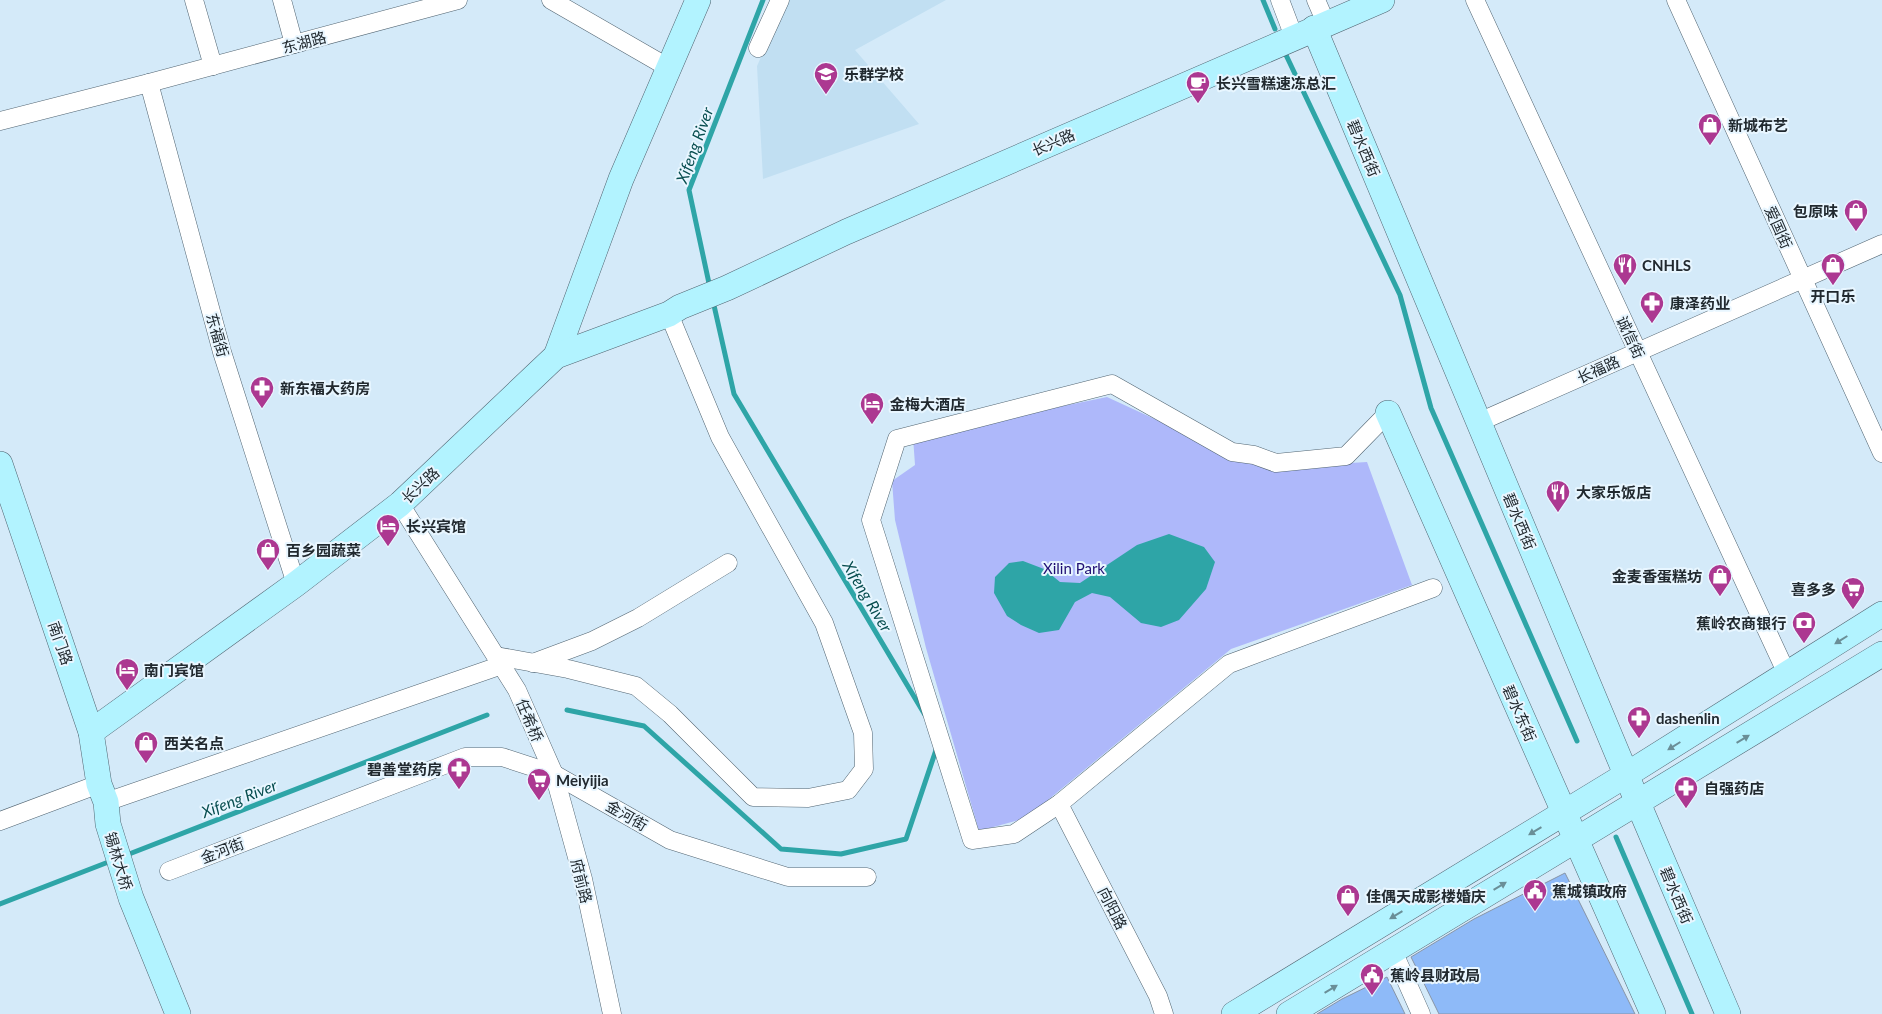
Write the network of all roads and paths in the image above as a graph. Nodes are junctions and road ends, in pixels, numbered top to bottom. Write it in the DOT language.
graph roads {
  1 [pos="194,0"];
  2 [pos="282,0"];
  3 [pos="458,0"];
  4 [pos="551,0"];
  5 [pos="698,0"];
  6 [pos="780,0"];
  7 [pos="1280,0"];
  8 [pos="1316,0"];
  9 [pos="1382,0"];
  10 [pos="1475,0"];
  11 [pos="1676,0"];
  12 [pos="407,7"];
  13 [pos="1311,29"];
  14 [pos="294,44"];
  15 [pos="758,48"];
  16 [pos="213,66"];
  17 [pos="669,68"];
  18 [pos="149,83"];
  19 [pos="0,121"];
  20 [pos="1882,244"];
  21 [pos="1803,279"];
  22 [pos="675,310"];
  23 [pos="1638,352"];
  24 [pos="556,356"];
  25 [pos="1388,413"];
  26 [pos="1479,422"];
  27 [pos="1882,453"];
  28 [pos="0,464"];
  29 [pos="400,504"];
  30 [pos="728,562"];
  31 [pos="296,584"];
  32 [pos="1433,588"];
  33 [pos="1882,614"];
  34 [pos="1882,654"];
  35 [pos="533,663"];
  36 [pos="506,671"];
  37 [pos="1787,674"];
  38 [pos="91,732"];
  39 [pos="544,751"];
  40 [pos="554,774"];
  41 [pos="1626,775"];
  42 [pos="105,803"];
  43 [pos="1638,803"];
  44 [pos="1059,804"];
  45 [pos="0,821"];
  46 [pos="169,871"];
  47 [pos="867,877"];
  48 [pos="1393,951"];
  49 [pos="178,1014"];
  50 [pos="612,1014"];
  51 [pos="1164,1014"];
  52 [pos="1234,1014"];
  53 [pos="1289,1014"];
  54 [pos="1421,1014"];
  55 [pos="1653,1014"];
  56 [pos="1728,1014"];
  1 -- 16 [label="street"];
  2 -- 14 [label="street"];
  3 -- 12 [label="street, 东湖路"];
  4 -- 17 [label="street"];
  5 -- 17 [label="street"];
  6 -- 15 [label="street"];
  7 -- 13 [label="street"];
  8 -- 13 [label="street"];
  9 -- 13 [label="street, 长兴路"];
  10 -- 23 [label="street, 诚信街"];
  11 -- 21 [label="street, 爱国街"];
  12 -- 14 [label="street, 东湖路"];
  13 -- 22 [label="street, 长兴路"];
  13 -- 26 [label="street, 碧水西街"];
  14 -- 16 [label="street, 东湖路"];
  16 -- 18 [label="street, 东湖路"];
  17 -- 24 [label="street"];
  18 -- 19 [label="street, 东湖路"];
  18 -- 31 [label="street, 东福街"];
  20 -- 21 [label="street, 长福路"];
  21 -- 23 [label="street, 长福路"];
  21 -- 27 [label="street, 爱国街"];
  22 -- 24 [label="street, 长兴路"];
  22 -- 35 [label="street"];
  23 -- 26 [label="street, 长福路"];
  23 -- 37 [label="street, 诚信街"];
  24 -- 29 [label="street, 长兴路"];
  25 -- 44 [label="street"];
  25 -- 55 [label="street, 碧水东街"];
  26 -- 41 [label="street, 碧水西街"];
  28 -- 38 [label="street, 南门路"];
  29 -- 31 [label="street, 长兴路"];
  29 -- 36 [label="street"];
  30 -- 35 [label="street"];
  31 -- 38 [label="street, 长兴路"];
  32 -- 44 [label="street"];
  33 -- 37 [label="street, one-way"];
  43 -- 34 [label="street, one-way"];
  35 -- 36 [label="street"];
  36 -- 39 [label="street, 任希桥"];
  36 -- 42 [label="street"];
  37 -- 41 [label="street, one-way"];
  38 -- 42 [label="street, 南门路"];
  39 -- 40 [label="street, 府前路"];
  40 -- 46 [label="street, 金河街"];
  40 -- 47 [label="street, 金河街"];
  40 -- 50 [label="street, 府前路"];
  41 -- 43 [label="street, 碧水西街"];
  41 -- 52 [label="street, one-way"];
  42 -- 45 [label="street"];
  42 -- 49 [label="street, 锡林大桥"];
  48 -- 43 [label="street, one-way"];
  43 -- 56 [label="street, 碧水西街"];
  44 -- 51 [label="street, 向阳路"];
  53 -- 48 [label="street, one-way"];
  48 -- 54 [label="street"];
}
